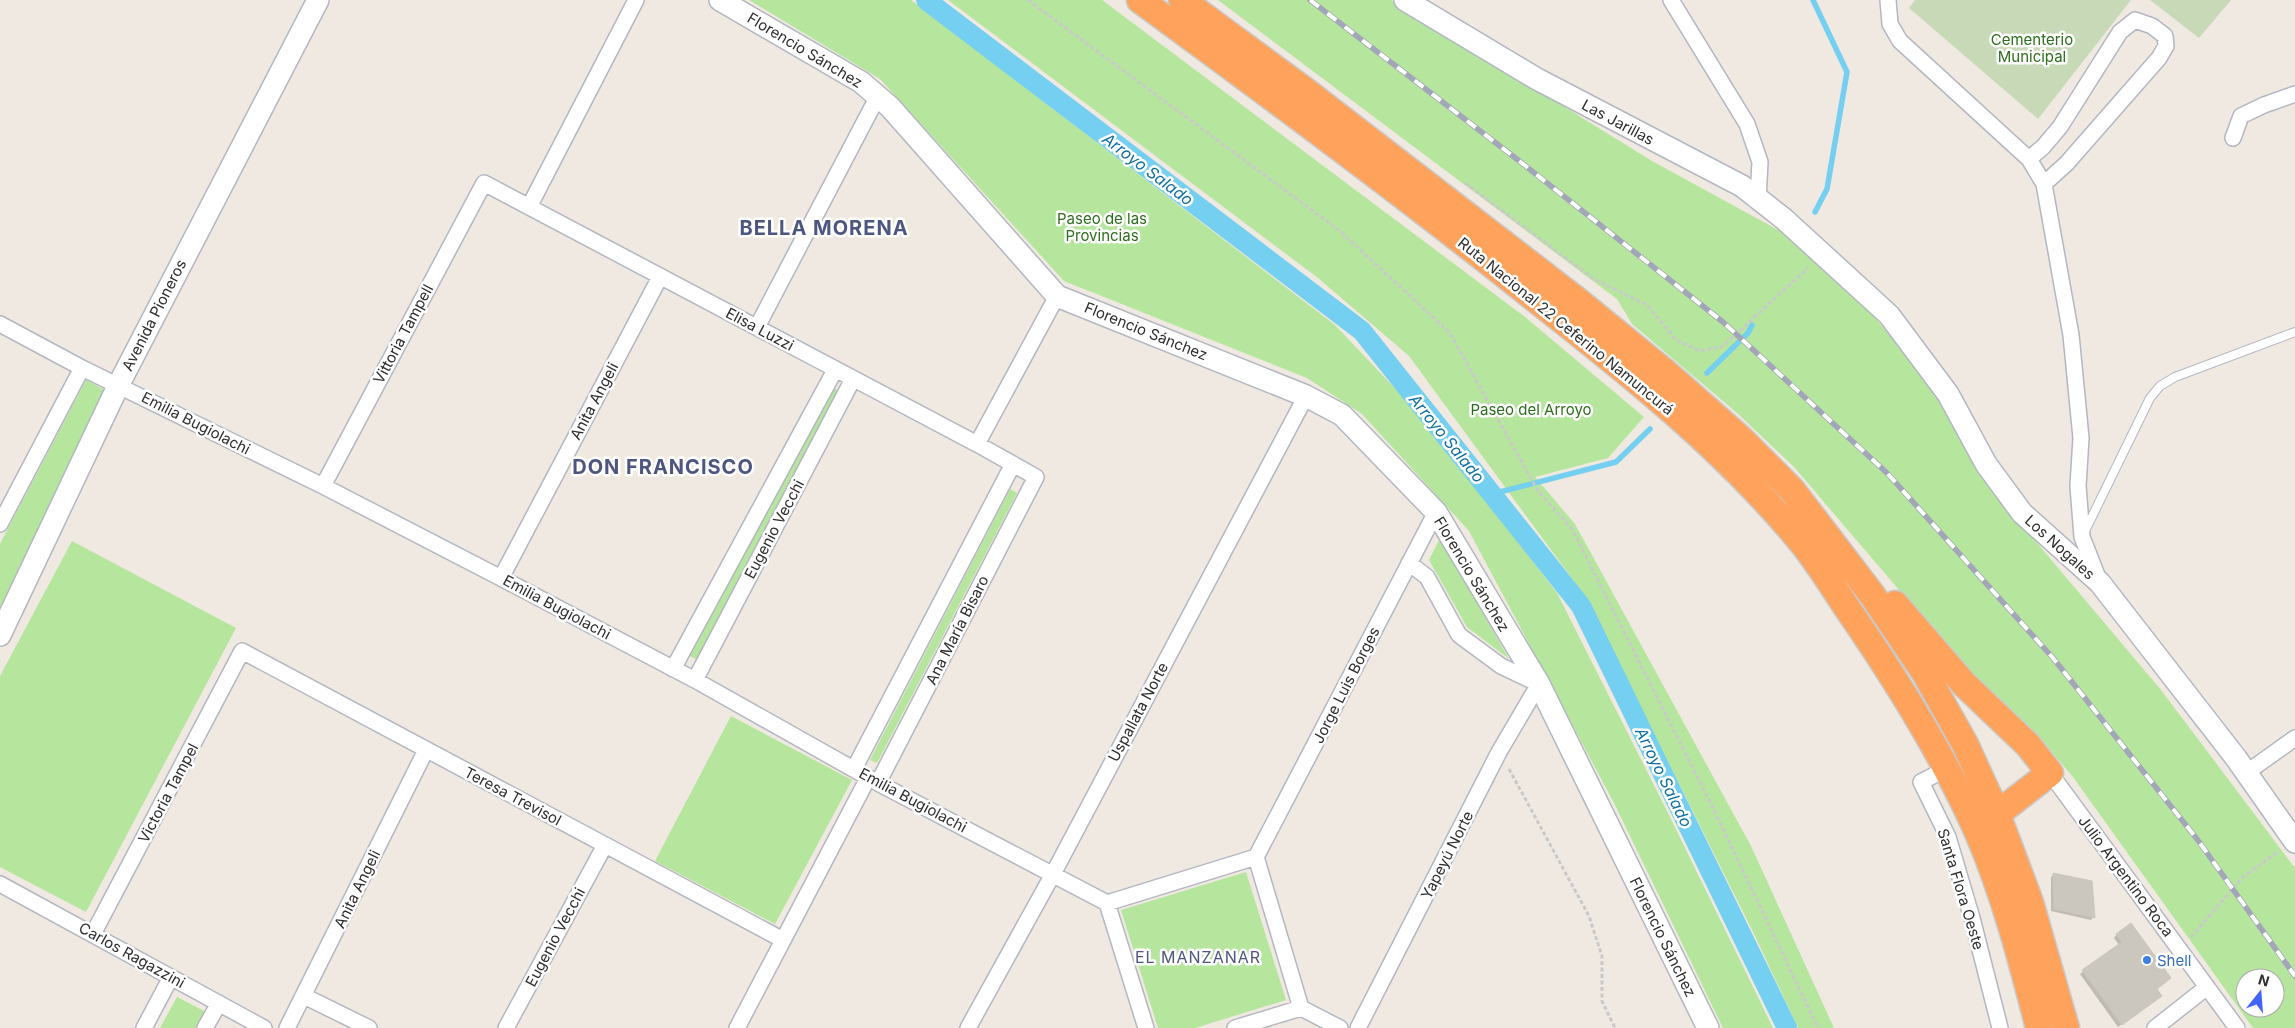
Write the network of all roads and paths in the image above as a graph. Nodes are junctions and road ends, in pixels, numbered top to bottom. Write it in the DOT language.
graph roads {
  1 [pos="318,0"];
  2 [pos="636,0"];
  3 [pos="720,0"];
  4 [pos="1028,0"];
  5 [pos="1140,0"];
  6 [pos="1182,0"];
  7 [pos="1405,0"];
  8 [pos="1672,0"];
  9 [pos="1888,0"];
  10 [pos="2295,94"];
  11 [pos="878,96"];
  12 [pos="2233,138"];
  13 [pos="2029,159"];
  14 [pos="1458,178"];
  15 [pos="484,182"];
  16 [pos="2044,184"];
  17 [pos="1758,199"];
  18 [pos="530,207"];
  19 [pos="1824,255"];
  20 [pos="660,277"];
  21 [pos="1057,296"];
  22 [pos="0,324"];
  23 [pos="757,327"];
  24 [pos="2295,332"];
  25 [pos="82,368"];
  26 [pos="836,370"];
  27 [pos="853,379"];
  28 [pos="119,384"];
  29 [pos="1306,396"];
  30 [pos="977,444"];
  31 [pos="1014,464"];
  32 [pos="1036,477"];
  33 [pos="323,486"];
  34 [pos="1792,490"];
  35 [pos="1436,512"];
  36 [pos="0,524"];
  37 [pos="2082,537"];
  38 [pos="1409,563"];
  39 [pos="501,578"];
  40 [pos="2100,583"];
  41 [pos="0,635"];
  42 [pos="242,651"];
  43 [pos="673,669"];
  44 [pos="695,680"];
  45 [pos="1539,684"];
  46 [pos="2295,738"];
  47 [pos="426,750"];
  48 [pos="1500,752"];
  49 [pos="1946,768"];
  50 [pos="854,769"];
  51 [pos="2050,773"];
  52 [pos="2246,773"];
  53 [pos="873,781"];
  54 [pos="1997,814"];
  55 [pos="1978,835"];
  56 [pos="2294,842"];
  57 [pos="605,845"];
  58 [pos="1256,857"];
  59 [pos="1053,874"];
  60 [pos="0,884"];
  61 [pos="1107,903"];
  62 [pos="93,934"];
  63 [pos="784,940"];
  64 [pos="2181,949"];
  65 [pos="171,976"];
  66 [pos="2208,987"];
  67 [pos="304,996"];
  68 [pos="218,1003"];
  69 [pos="1302,1008"];
  70 [pos="144,1028"];
  71 [pos="205,1028"];
  72 [pos="264,1028"];
  73 [pos="287,1028"];
  74 [pos="369,1028"];
  75 [pos="506,1028"];
  76 [pos="737,1028"];
  77 [pos="968,1028"];
  78 [pos="1146,1028"];
  79 [pos="1235,1028"];
  80 [pos="1340,1028"];
  81 [pos="1358,1028"];
  82 [pos="1615,1028"];
  83 [pos="1708,1028"];
  84 [pos="1818,1028"];
  85 [pos="2000,1028"];
  86 [pos="2022,1028"];
  87 [pos="2038,1028"];
  88 [pos="2066,1028"];
  89 [pos="2155,1028"];
  90 [pos="2237,1028"];
  1 -- 28 [label="street, Avenida Pioneros"];
  2 -- 18 [label="street"];
  3 -- 11 [label="street, Florencio Sánchez"];
  4 -- 84 [label="path"];
  5 -- 49 [label="highway, Ruta Nacional 22 Ceferino Namuncurá"];
  6 -- 34 [label="highway, Ruta Nacional 22 Ceferino Namuncurá"];
  7 -- 17 [label="street, Las Jarillas"];
  8 -- 17 [label="street"];
  9 -- 13 [label="street"];
  10 -- 12 [label="street"];
  11 -- 21 [label="street, Florencio Sánchez"];
  11 -- 23 [label="street"];
  13 -- 16 [label="street"];
  13 -- 16 [label="street"];
  14 -- 19 [label="path"];
  15 -- 18 [label="street, Elisa Luzzi"];
  15 -- 33 [label="street, Vittoria Tampell"];
  16 -- 37 [label="street"];
  17 -- 19 [label="street, Las Jarillas"];
  18 -- 20 [label="street, Elisa Luzzi"];
  19 -- 40 [label="street, Los Nogales"];
  20 -- 23 [label="street, Elisa Luzzi"];
  20 -- 39 [label="street, Anita Angeli"];
  21 -- 29 [label="street, Florencio Sánchez"];
  21 -- 30 [label="street"];
  22 -- 25 [label="street, Emilia Bugiolachi"];
  23 -- 26 [label="street, Elisa Luzzi"];
  24 -- 37 [label="lane"];
  25 -- 28 [label="street, Emilia Bugiolachi"];
  25 -- 36 [label="street"];
  26 -- 27 [label="street, Elisa Luzzi"];
  26 -- 43 [label="street, Eugenio Vecchi"];
  27 -- 30 [label="street, Elisa Luzzi"];
  27 -- 44 [label="street, Eugenio Vecchi"];
  28 -- 33 [label="street, Emilia Bugiolachi"];
  28 -- 41 [label="street, Avenida Pioneros"];
  29 -- 35 [label="street, Florencio Sánchez"];
  29 -- 59 [label="street, Uspallata Norte"];
  30 -- 31 [label="street, Elisa Luzzi"];
  31 -- 32 [label="street, Elisa Luzzi"];
  31 -- 50 [label="street, Ana María Bisaro"];
  32 -- 53 [label="street, Ana María Bisaro"];
  33 -- 39 [label="street, Emilia Bugiolachi"];
  34 -- 51 [label="highway"];
  34 -- 54 [label="highway, Ruta Nacional 22 Ceferino Namuncurá"];
  35 -- 38 [label="street, Jorge Luis Borges"];
  35 -- 45 [label="street, Florencio Sánchez"];
  37 -- 40 [label="street"];
  38 -- 45 [label="street"];
  38 -- 58 [label="street, Jorge Luis Borges"];
  39 -- 43 [label="street, Emilia Bugiolachi"];
  40 -- 52 [label="street, Los Nogales"];
  42 -- 47 [label="street, Teresa Trevisol"];
  42 -- 62 [label="street, Victoria Tampel"];
  43 -- 44 [label="street, Emilia Bugiolachi"];
  44 -- 50 [label="street, Emilia Bugiolachi"];
  45 -- 48 [label="street, Yapeyú Norte"];
  45 -- 83 [label="street, Florencio Sánchez"];
  46 -- 52 [label="street"];
  47 -- 57 [label="street, Teresa Trevisol"];
  47 -- 67 [label="street, Anita Angeli"];
  48 -- 81 [label="street, Yapeyú Norte"];
  48 -- 82 [label="path"];
  49 -- 55 [label="highway, Ruta Nacional 22 Ceferino Namuncurá"];
  49 -- 85 [label="street, Santa Flora Oeste"];
  50 -- 53 [label="street, Emilia Bugiolachi"];
  51 -- 54 [label="highway"];
  51 -- 64 [label="street, Julio Argentino Roca"];
  52 -- 56 [label="street, Los Nogales"];
  53 -- 59 [label="street, Emilia Bugiolachi"];
  53 -- 63 [label="street, Ana María Bisaro"];
  54 -- 88 [label="highway, Ruta Nacional 22 Ceferino Namuncurá"];
  55 -- 86 [label="highway"];
  55 -- 87 [label="highway, Ruta Nacional 22 Ceferino Namuncurá"];
  56 -- 64 [label="path"];
  57 -- 63 [label="street, Teresa Trevisol"];
  57 -- 75 [label="street, Eugenio Vecchi"];
  58 -- 61 [label="street"];
  58 -- 69 [label="street"];
  59 -- 61 [label="street, Emilia Bugiolachi"];
  59 -- 77 [label="street, Uspallata Norte"];
  60 -- 62 [label="street, Carlos Ragazzini"];
  61 -- 78 [label="street"];
  62 -- 65 [label="street, Carlos Ragazzini"];
  63 -- 76 [label="street, Ana María Bisaro"];
  64 -- 66 [label="street, Julio Argentino Roca"];
  65 -- 68 [label="street, Carlos Ragazzini"];
  65 -- 70 [label="street"];
  66 -- 89 [label="street"];
  66 -- 90 [label="street, Julio Argentino Roca"];
  67 -- 73 [label="street, Anita Angeli"];
  67 -- 74 [label="street"];
  68 -- 71 [label="street"];
  68 -- 72 [label="street, Carlos Ragazzini"];
  69 -- 79 [label="street"];
  69 -- 80 [label="street"];
}
